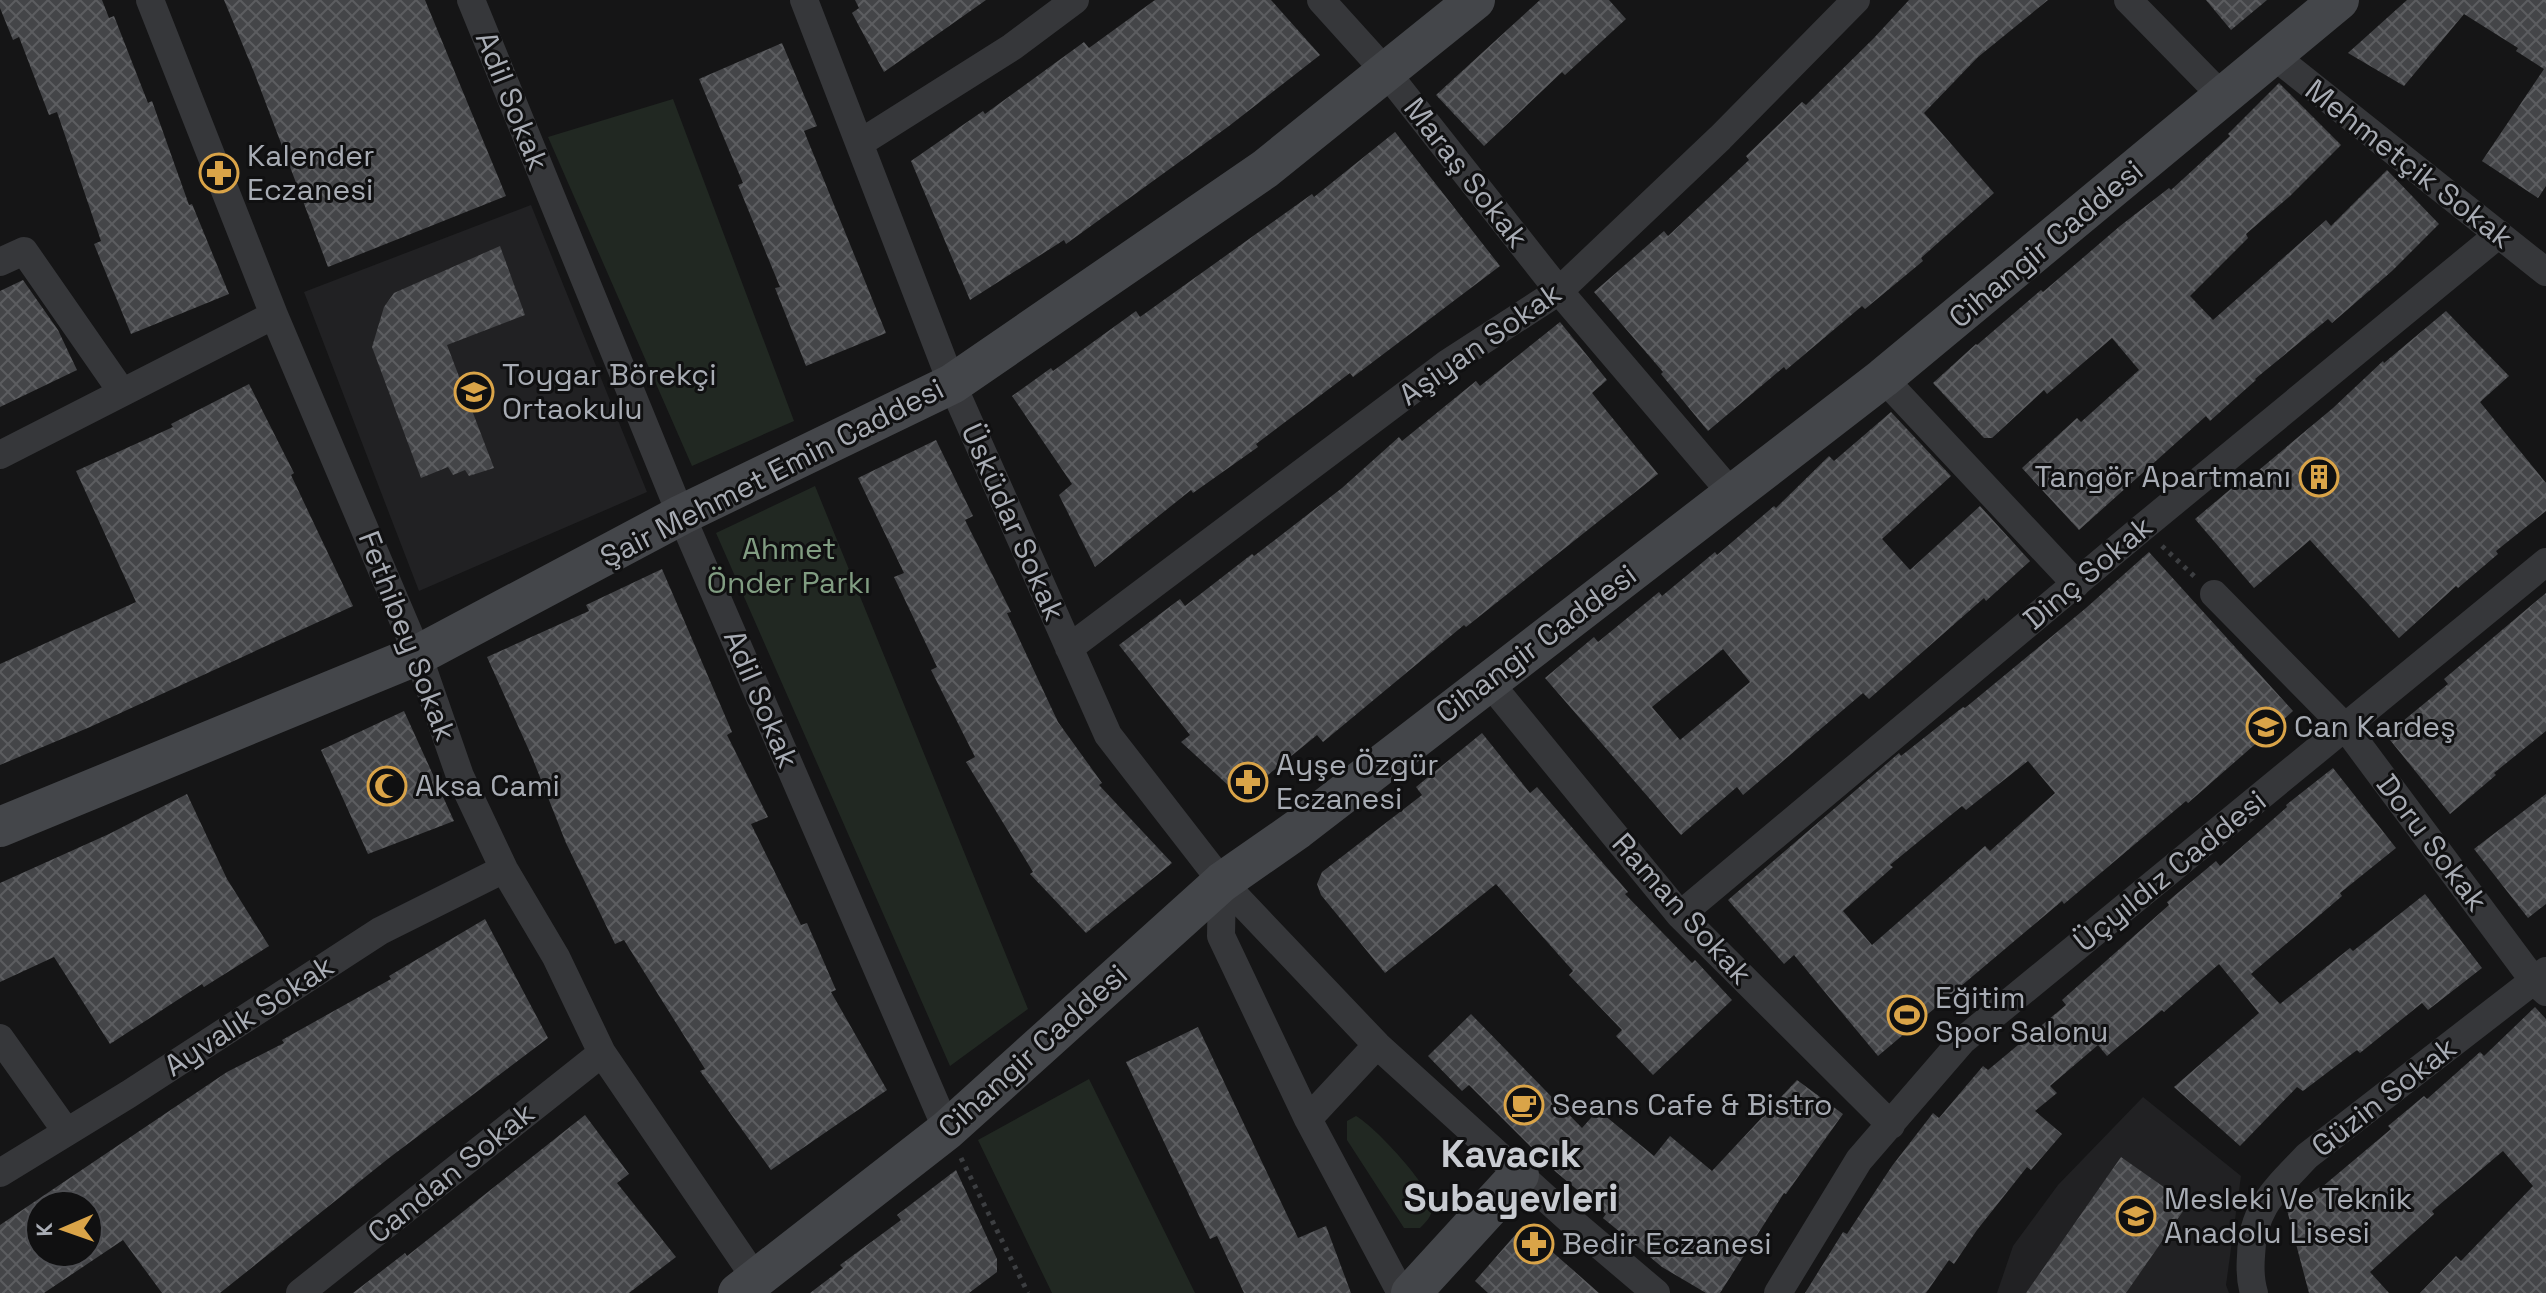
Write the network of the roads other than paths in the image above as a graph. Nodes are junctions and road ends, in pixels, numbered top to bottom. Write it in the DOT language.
graph roads {
  1 [pos="150,0"];
  2 [pos="471,0"];
  3 [pos="804,0"];
  4 [pos="1075,0"];
  5 [pos="1321,0"];
  6 [pos="1475,0"];
  7 [pos="1856,0"];
  8 [pos="2128,0"];
  9 [pos="2339,0"];
  10 [pos="2273,55"];
  11 [pos="1386,72"];
  12 [pos="2223,97"];
  13 [pos="860,143"];
  14 [pos="2499,234"];
  15 [pos="0,262"];
  16 [pos="2546,272"];
  17 [pos="1559,291"];
  18 [pos="274,315"];
  19 [pos="1883,378"];
  20 [pos="952,384"];
  21 [pos="122,392"];
  22 [pos="0,455"];
  23 [pos="1733,495"];
  24 [pos="681,515"];
  25 [pos="2546,562"];
  26 [pos="2076,584"];
  27 [pos="2214,594"];
  28 [pos="1069,648"];
  29 [pos="418,655"];
  30 [pos="1488,681"];
  31 [pos="2346,728"];
  32 [pos="0,827"];
  33 [pos="504,869"];
  34 [pos="1222,882"];
  35 [pos="1680,915"];
  36 [pos="2542,981"];
  37 [pos="0,1038"];
  38 [pos="1377,1045"];
  39 [pos="602,1053"];
  40 [pos="1308,1119"];
  41 [pos="1891,1125"];
  42 [pos="947,1130"];
  43 [pos="66,1131"];
  44 [pos="0,1173"];
  45 [pos="1519,1175"];
  46 [pos="747,1286"];
  47 [pos="300,1293"];
  48 [pos="1401,1293"];
  49 [pos="1411,1293"];
  50 [pos="1656,1293"];
  51 [pos="1778,1293"];
  52 [pos="2254,1293"];
  1 -- 18 [label="street, Fethibey Sokak"];
  2 -- 24 [label="street, Adil Sokak"];
  3 -- 13 [label="street, Üsküdar Sokak"];
  4 -- 13 [label="street"];
  5 -- 11 [label="street, Maraş Sokak"];
  6 -- 11 [label="street, Şair Mehmet Emin Caddesi"];
  7 -- 17 [label="street, Aşiyan Sokak"];
  8 -- 12 [label="street"];
  9 -- 10 [label="street, Cihangir Caddesi"];
  10 -- 12 [label="street, Cihangir Caddesi"];
  10 -- 14 [label="street, Mehmetçik Sokak"];
  11 -- 17 [label="street, Maraş Sokak"];
  11 -- 20 [label="street, Şair Mehmet Emin Caddesi"];
  12 -- 19 [label="street, Cihangir Caddesi"];
  13 -- 20 [label="street, Üsküdar Sokak"];
  14 -- 16 [label="street, Mehmetçik Sokak"];
  14 -- 26 [label="street, Dinç Sokak"];
  15 -- 21 [label="street"];
  17 -- 23 [label="street, Maraş Sokak"];
  17 -- 28 [label="street, Aşiyan Sokak"];
  18 -- 21 [label="street"];
  18 -- 29 [label="street, Fethibey Sokak"];
  19 -- 23 [label="street, Cihangir Caddesi"];
  19 -- 26 [label="street"];
  20 -- 24 [label="street, Şair Mehmet Emin Caddesi"];
  20 -- 28 [label="street, Üsküdar Sokak"];
  21 -- 22 [label="street"];
  23 -- 30 [label="street, Cihangir Caddesi"];
  24 -- 29 [label="street, Şair Mehmet Emin Caddesi"];
  24 -- 42 [label="street, Adil Sokak"];
  25 -- 31 [label="street, Üçyıldız Caddesi"];
  26 -- 35 [label="street, Dinç Sokak"];
  27 -- 31 [label="street, Doru Sokak"];
  28 -- 34 [label="street, Üsküdar Sokak"];
  29 -- 32 [label="street, Şair Mehmet Emin Caddesi"];
  29 -- 33 [label="street, Fethibey Sokak"];
  30 -- 34 [label="street, Cihangir Caddesi"];
  30 -- 35 [label="street, Raman Sokak"];
  31 -- 36 [label="street, Doru Sokak"];
  31 -- 41 [label="street, Üçyıldız Caddesi"];
  33 -- 39 [label="street, Fethibey Sokak"];
  33 -- 43 [label="street, Ayvalık Sokak"];
  34 -- 38 [label="street, Üsküdar Sokak"];
  34 -- 40 [label="street"];
  34 -- 42 [label="street, Cihangir Caddesi"];
  35 -- 41 [label="street, Raman Sokak"];
  36 -- 52 [label="street, Güzin Sokak"];
  37 -- 43 [label="street"];
  38 -- 40 [label="street"];
  38 -- 45 [label="street, Üsküdar Sokak"];
  39 -- 46 [label="street, Fethibey Sokak"];
  39 -- 47 [label="street, Candan Sokak"];
  40 -- 48 [label="street"];
  41 -- 51 [label="street, Üçyıldız Caddesi"];
  42 -- 46 [label="street, Cihangir Caddesi"];
  43 -- 44 [label="street, Ayvalık Sokak"];
  45 -- 49 [label="street"];
  45 -- 50 [label="street, Üsküdar Sokak"];
}
